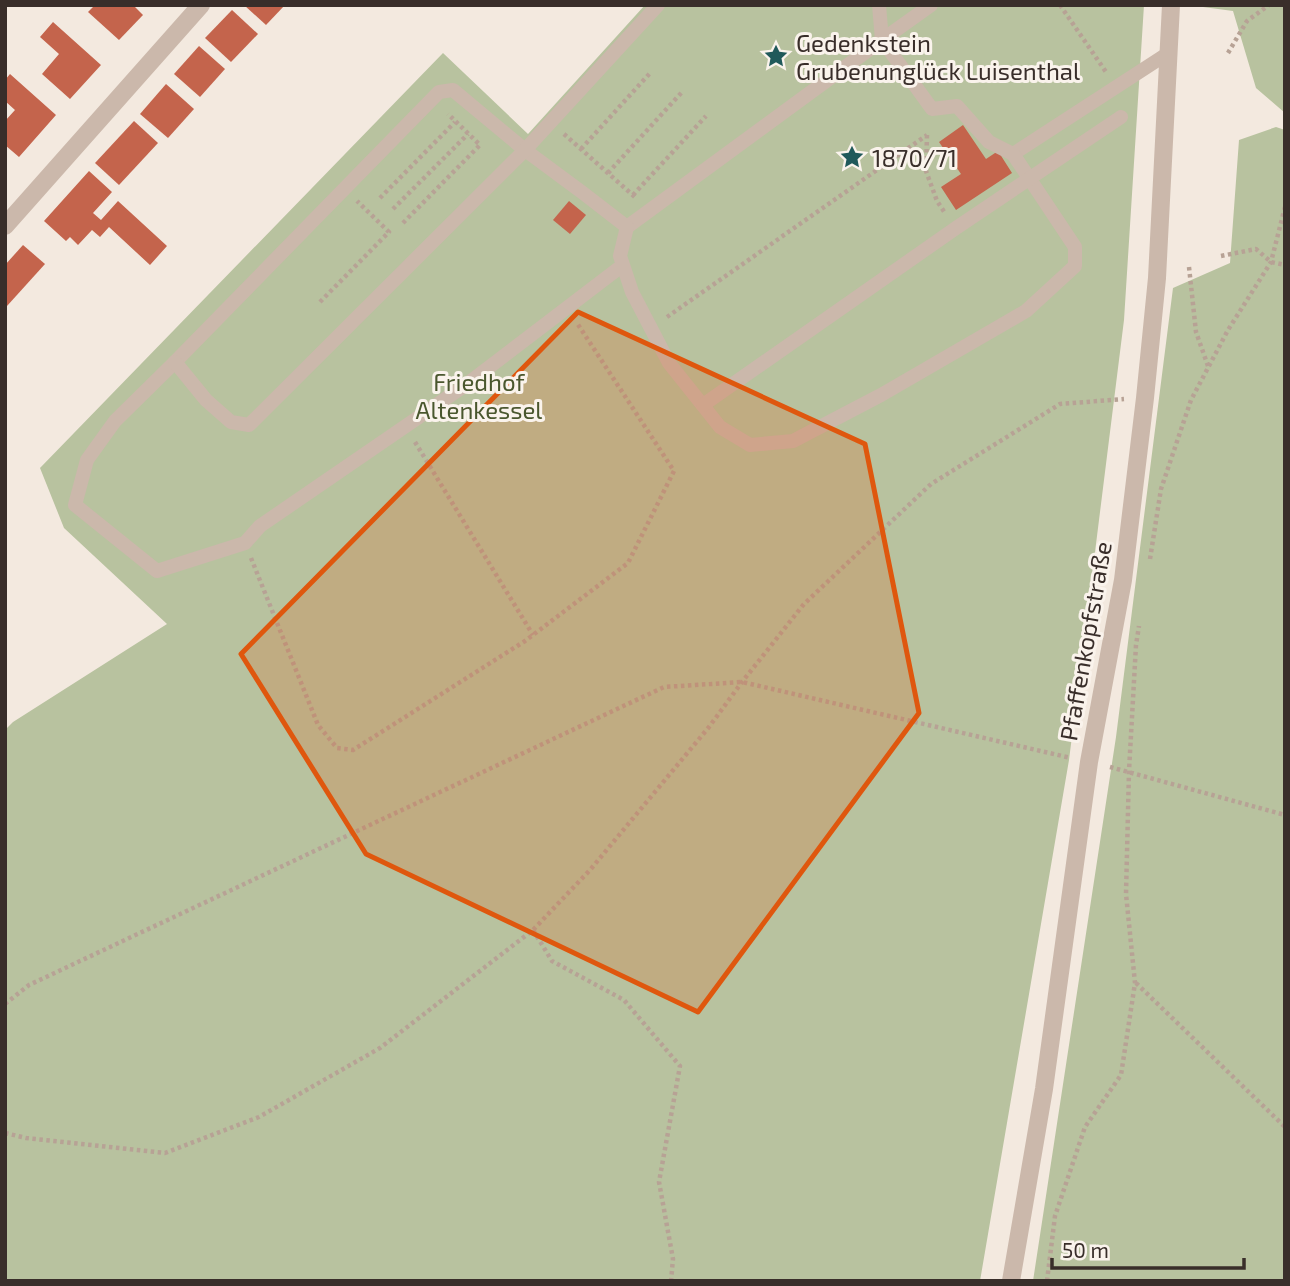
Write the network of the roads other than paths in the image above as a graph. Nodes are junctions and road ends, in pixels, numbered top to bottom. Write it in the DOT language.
graph roads {
  1 [pos="659,5"];
  2 [pos="879,5"];
  3 [pos="931,5"];
  4 [pos="1171,5"];
  5 [pos="195,7"];
  6 [pos="882,40"];
  7 [pos="1170,52"];
  8 [pos="1121,117"];
  9 [pos="524,150"];
  10 [pos="1013,154"];
  11 [pos="1029,179"];
  12 [pos="5,226"];
  13 [pos="627,227"];
  14 [pos="623,265"];
  15 [pos="175,362"];
  16 [pos="703,405"];
  17 [pos="1011,1281"];
  1 -- 9 [label="lane"];
  2 -- 6 [label="lane"];
  3 -- 6 [label="lane"];
  4 -- 7 [label="street, Pfaffenkopfstraße"];
  5 -- 12 [label="street"];
  6 -- 10 [label="lane"];
  6 -- 13 [label="lane"];
  7 -- 10 [label="lane"];
  7 -- 17 [label="street, Pfaffenkopfstraße"];
  8 -- 11 [label="lane"];
  9 -- 13 [label="lane"];
  9 -- 15 [label="lane"];
  9 -- 15 [label="lane"];
  10 -- 11 [label="lane"];
  11 -- 16 [label="lane"];
  11 -- 16 [label="lane"];
  13 -- 14 [label="lane"];
  14 -- 15 [label="lane"];
  14 -- 16 [label="lane"];
}
